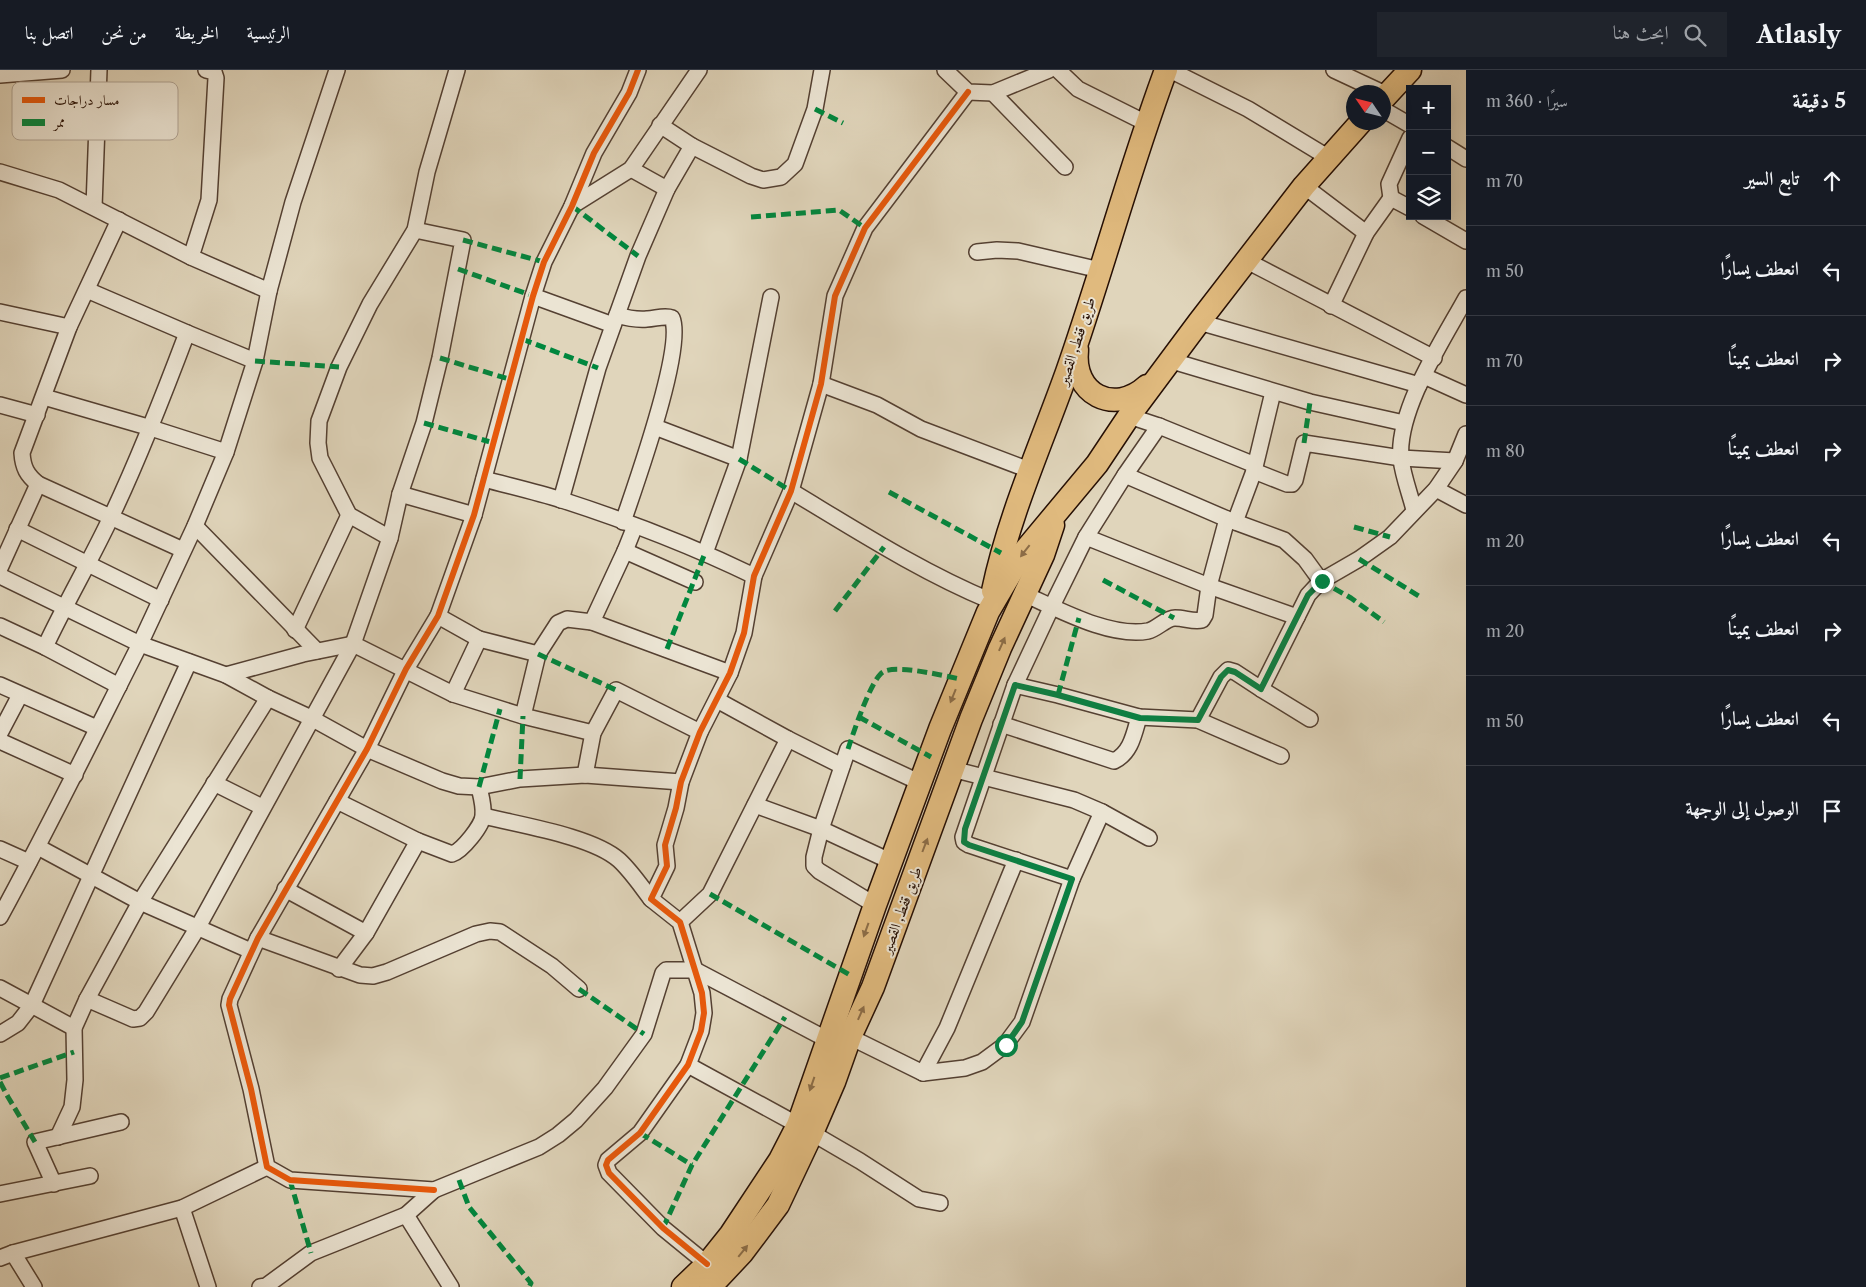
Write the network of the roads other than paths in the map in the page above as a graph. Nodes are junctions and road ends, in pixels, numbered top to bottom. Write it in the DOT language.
graph roads {
  1 [pos="62,70"];
  2 [pos="196,70"];
  3 [pos="205,70"];
  4 [pos="337,70"];
  5 [pos="457,70"];
  6 [pos="638,70"];
  7 [pos="699,70"];
  8 [pos="822,70"];
  9 [pos="945,70"];
  10 [pos="1050,70"];
  11 [pos="1058,70"];
  12 [pos="1166,70"];
  13 [pos="1170,70"];
  14 [pos="1334,70"];
  15 [pos="1410,70"];
  16 [pos="0,75"];
  17 [pos="1361,85"];
  18 [pos="1391,90"];
  19 [pos="968,92"];
  20 [pos="993,93"];
  21 [pos="1391,105"];
  22 [pos="1406,121"];
  23 [pos="1146,123"];
  24 [pos="660,125"];
  25 [pos="1354,130"];
  26 [pos="96,140"];
  27 [pos="692,146"];
  28 [pos="1406,147"];
  29 [pos="1451,150"];
  30 [pos="1329,158"];
  31 [pos="1466,159"];
  32 [pos="1066,167"];
  33 [pos="631,169"];
  34 [pos="0,172"];
  35 [pos="1304,186"];
  36 [pos="667,189"];
  37 [pos="1391,198"];
  38 [pos="94,206"];
  39 [pos="572,206"];
  40 [pos="1406,206"];
  41 [pos="120,220"];
  42 [pos="1430,220"];
  43 [pos="416,230"];
  44 [pos="1366,233"];
  45 [pos="1466,241"];
  46 [pos="977,252"];
  47 [pos="191,257"];
  48 [pos="1246,261"];
  49 [pos="1100,270"];
  50 [pos="87,290"];
  51 [pos="269,291"];
  52 [pos="533,296"];
  53 [pos="771,297"];
  54 [pos="1466,298"];
  55 [pos="1330,306"];
  56 [pos="0,312"];
  57 [pos="615,320"];
  58 [pos="1198,322"];
  59 [pos="69,327"];
  60 [pos="1080,329"];
  61 [pos="187,333"];
  62 [pos="1434,358"];
  63 [pos="255,361"];
  64 [pos="1165,366"];
  65 [pos="1421,381"];
  66 [pos="821,384"];
  67 [pos="1273,392"];
  68 [pos="1466,395"];
  69 [pos="44,397"];
  70 [pos="0,405"];
  71 [pos="37,415"];
  72 [pos="1129,416"];
  73 [pos="1404,423"];
  74 [pos="655,426"];
  75 [pos="1159,426"];
  76 [pos="151,428"];
  77 [pos="1466,434"];
  78 [pos="226,452"];
  79 [pos="1401,458"];
  80 [pos="739,459"];
  81 [pos="1455,461"];
  82 [pos="1254,468"];
  83 [pos="1029,470"];
  84 [pos="1125,475"];
  85 [pos="484,479"];
  86 [pos="38,484"];
  87 [pos="1436,489"];
  88 [pos="791,491"];
  89 [pos="400,494"];
  90 [pos="561,500"];
  91 [pos="1466,505"];
  92 [pos="1414,510"];
  93 [pos="1057,514"];
  94 [pos="348,515"];
  95 [pos="474,515"];
  96 [pos="112,516"];
  97 [pos="1231,521"];
  98 [pos="629,524"];
  99 [pos="195,526"];
  100 [pos="18,529"];
  101 [pos="1086,537"];
  102 [pos="390,538"];
  103 [pos="184,550"];
  104 [pos="625,551"];
  105 [pos="705,553"];
  106 [pos="86,562"];
  107 [pos="0,568"];
  108 [pos="0,576"];
  109 [pos="754,576"];
  110 [pos="1322,581"];
  111 [pos="695,582"];
  112 [pos="1209,586"];
  113 [pos="1024,594"];
  114 [pos="161,600"];
  115 [pos="989,606"];
  116 [pos="1052,606"];
  117 [pos="63,608"];
  118 [pos="438,616"];
  119 [pos="1297,617"];
  120 [pos="592,622"];
  121 [pos="0,626"];
  122 [pos="295,630"];
  123 [pos="479,639"];
  124 [pos="140,644"];
  125 [pos="353,644"];
  126 [pos="45,647"];
  127 [pos="317,651"];
  128 [pos="538,654"];
  129 [pos="189,662"];
  130 [pos="406,669"];
  131 [pos="730,673"];
  132 [pos="226,675"];
  133 [pos="0,685"];
  134 [pos="1015,685"];
  135 [pos="119,686"];
  136 [pos="1261,689"];
  137 [pos="453,694"];
  138 [pos="20,695"];
  139 [pos="268,698"];
  140 [pos="716,700"];
  141 [pos="523,716"];
  142 [pos="311,718"];
  143 [pos="1140,718"];
  144 [pos="1310,719"];
  145 [pos="1198,720"];
  146 [pos="1001,724"];
  147 [pos="97,728"];
  148 [pos="593,732"];
  149 [pos="700,732"];
  150 [pos="0,733"];
  151 [pos="788,739"];
  152 [pos="0,741"];
  153 [pos="368,749"];
  154 [pos="1282,756"];
  155 [pos="842,766"];
  156 [pos="952,769"];
  157 [pos="75,775"];
  158 [pos="585,775"];
  159 [pos="983,777"];
  160 [pos="681,782"];
  161 [pos="214,783"];
  162 [pos="921,783"];
  163 [pos="479,787"];
  164 [pos="337,802"];
  165 [pos="755,805"];
  166 [pos="262,807"];
  167 [pos="1102,812"];
  168 [pos="484,816"];
  169 [pos="821,829"];
  170 [pos="1149,838"];
  171 [pos="418,841"];
  172 [pos="38,847"];
  173 [pos="0,849"];
  174 [pos="1016,860"];
  175 [pos="29,862"];
  176 [pos="892,862"];
  177 [pos="92,875"];
  178 [pos="1072,879"];
  179 [pos="285,889"];
  180 [pos="651,899"];
  181 [pos="140,902"];
  182 [pos="875,905"];
  183 [pos="1,912"];
  184 [pos="680,922"];
  185 [pos="198,927"];
  186 [pos="366,933"];
  187 [pos="258,938"];
  188 [pos="251,951"];
  189 [pos="339,969"];
  190 [pos="695,970"];
  191 [pos="0,988"];
  192 [pos="579,989"];
  193 [pos="87,999"];
  194 [pos="32,1005"];
  195 [pos="74,1028"];
  196 [pos="0,1034"];
  197 [pos="850,1037"];
  198 [pos="828,1040"];
  199 [pos="688,1065"];
  200 [pos="923,1073"];
  201 [pos="121,1122"];
  202 [pos="805,1129"];
  203 [pos="58,1137"];
  204 [pos="267,1167"];
  205 [pos="90,1176"];
  206 [pos="54,1184"];
  207 [pos="434,1190"];
  208 [pos="0,1194"];
  209 [pos="940,1203"];
  210 [pos="182,1208"];
  211 [pos="406,1215"];
  212 [pos="6,1255"];
  213 [pos="707,1264"];
  214 [pos="265,1286"];
  215 [pos="34,1287"];
  216 [pos="208,1287"];
  217 [pos="451,1287"];
  218 [pos="683,1287"];
  219 [pos="710,1287"];
  1 -- 16 [label="street"];
  2 -- 3 [label="street"];
  3 -- 47 [label="street"];
  4 -- 51 [label="street"];
  5 -- 43 [label="street"];
  6 -- 39 [label="street"];
  7 -- 24 [label="street"];
  8 -- 27 [label="street"];
  9 -- 19 [label="street"];
  10 -- 20 [label="street"];
  11 -- 23 [label="street"];
  12 -- 23 [label="main road, طريق قفط, القصير"];
  13 -- 30 [label="street"];
  14 -- 17 [label="street"];
  15 -- 18 [label="main road"];
  19 -- 20 [label="street"];
  19 -- 66 [label="street"];
  20 -- 32 [label="street"];
  21 -- 22 [label="street"];
  23 -- 49 [label="main road, طريق قفط, القصير"];
  24 -- 27 [label="street"];
  24 -- 33 [label="street"];
  25 -- 30 [label="main road, طريق قفط, القصير"];
  26 -- 38 [label="street"];
  27 -- 36 [label="street"];
  28 -- 37 [label="street"];
  29 -- 31 [label="street"];
  30 -- 35 [label="main road, طريق قفط, القصير"];
  33 -- 36 [label="street"];
  33 -- 39 [label="street"];
  34 -- 38 [label="street"];
  35 -- 44 [label="street"];
  35 -- 48 [label="main road, طريق قفط, القصير"];
  36 -- 57 [label="street"];
  37 -- 40 [label="street"];
  37 -- 44 [label="street"];
  38 -- 41 [label="street"];
  39 -- 52 [label="street"];
  41 -- 47 [label="street"];
  41 -- 50 [label="street"];
  42 -- 45 [label="street"];
  43 -- 89 [label="street"];
  43 -- 94 [label="street"];
  44 -- 55 [label="street"];
  46 -- 49 [label="street"];
  47 -- 51 [label="street"];
  48 -- 55 [label="street"];
  48 -- 58 [label="main road, طريق قفط, القصير"];
  49 -- 60 [label="main road, طريق قفط, القصير"];
  50 -- 59 [label="street"];
  50 -- 61 [label="street"];
  51 -- 63 [label="street"];
  52 -- 57 [label="street"];
  52 -- 85 [label="street"];
  53 -- 80 [label="street"];
  54 -- 62 [label="street"];
  55 -- 62 [label="street"];
  56 -- 59 [label="street"];
  57 -- 74 [label="street"];
  57 -- 90 [label="street"];
  58 -- 64 [label="main road, طريق قفط, القصير"];
  58 -- 65 [label="street"];
  59 -- 69 [label="street"];
  60 -- 64 [label="main road"];
  60 -- 83 [label="main road, طريق قفط, القصير"];
  61 -- 63 [label="street"];
  61 -- 76 [label="street"];
  62 -- 65 [label="street"];
  63 -- 78 [label="street"];
  64 -- 67 [label="street"];
  64 -- 72 [label="main road, طريق قفط, القصير"];
  65 -- 68 [label="street"];
  65 -- 73 [label="street"];
  66 -- 83 [label="street"];
  66 -- 88 [label="street"];
  67 -- 73 [label="street"];
  67 -- 82 [label="street"];
  69 -- 71 [label="street"];
  69 -- 76 [label="street"];
  70 -- 71 [label="street"];
  71 -- 86 [label="street"];
  72 -- 75 [label="street"];
  72 -- 93 [label="main road, طريق قفط, القصير"];
  73 -- 79 [label="street"];
  74 -- 80 [label="street"];
  74 -- 98 [label="street"];
  75 -- 82 [label="street"];
  75 -- 84 [label="street"];
  76 -- 78 [label="street"];
  76 -- 96 [label="street"];
  77 -- 81 [label="street"];
  78 -- 99 [label="street"];
  79 -- 81 [label="street"];
  79 -- 82 [label="street"];
  79 -- 92 [label="street"];
  80 -- 105 [label="street"];
  81 -- 87 [label="street"];
  82 -- 97 [label="street"];
  83 -- 115 [label="main road, طريق قفط, القصير"];
  84 -- 97 [label="street"];
  84 -- 101 [label="street"];
  85 -- 90 [label="street"];
  85 -- 95 [label="street"];
  86 -- 96 [label="street"];
  86 -- 100 [label="street"];
  87 -- 91 [label="street"];
  87 -- 92 [label="street"];
  88 -- 109 [label="street"];
  88 -- 115 [label="street"];
  89 -- 95 [label="street"];
  89 -- 102 [label="street"];
  90 -- 98 [label="street"];
  92 -- 110 [label="street"];
  93 -- 113 [label="main road, طريق قفط, القصير"];
  93 -- 115 [label="main road, طريق قفط, القصير, one-way"];
  94 -- 102 [label="street"];
  94 -- 122 [label="street"];
  95 -- 118 [label="street"];
  96 -- 103 [label="street"];
  96 -- 106 [label="street"];
  97 -- 110 [label="street"];
  97 -- 112 [label="street"];
  98 -- 104 [label="street"];
  98 -- 105 [label="street"];
  99 -- 103 [label="street"];
  99 -- 122 [label="street"];
  100 -- 106 [label="street"];
  100 -- 107 [label="street"];
  101 -- 112 [label="street"];
  101 -- 116 [label="street"];
  102 -- 125 [label="street"];
  103 -- 114 [label="street"];
  104 -- 111 [label="street"];
  104 -- 120 [label="street"];
  105 -- 109 [label="street"];
  106 -- 114 [label="street"];
  106 -- 117 [label="street"];
  108 -- 117 [label="street"];
  109 -- 131 [label="street"];
  110 -- 119 [label="street"];
  112 -- 116 [label="street"];
  112 -- 119 [label="street"];
  113 -- 116 [label="street"];
  156 -- 113 [label="main road, طريق قفط, القصير, one-way"];
  114 -- 124 [label="street"];
  115 -- 162 [label="main road, طريق قفط, القصير, one-way"];
  116 -- 134 [label="street"];
  117 -- 124 [label="street"];
  117 -- 126 [label="street"];
  118 -- 123 [label="street"];
  118 -- 130 [label="street"];
  119 -- 136 [label="street"];
  120 -- 128 [label="street"];
  120 -- 131 [label="street"];
  121 -- 126 [label="street"];
  122 -- 127 [label="street"];
  123 -- 128 [label="street"];
  123 -- 137 [label="street"];
  124 -- 129 [label="street"];
  124 -- 135 [label="street"];
  125 -- 127 [label="street"];
  125 -- 130 [label="street"];
  125 -- 142 [label="street"];
  126 -- 135 [label="street"];
  127 -- 132 [label="street"];
  128 -- 141 [label="street"];
  129 -- 132 [label="street"];
  129 -- 177 [label="street"];
  130 -- 137 [label="street"];
  130 -- 153 [label="street"];
  131 -- 140 [label="street"];
  132 -- 139 [label="street"];
  133 -- 138 [label="street"];
  134 -- 143 [label="street"];
  134 -- 146 [label="street"];
  135 -- 147 [label="street"];
  136 -- 144 [label="street"];
  136 -- 145 [label="street"];
  137 -- 141 [label="street"];
  138 -- 147 [label="street"];
  138 -- 150 [label="street"];
  139 -- 142 [label="street"];
  139 -- 161 [label="street"];
  140 -- 149 [label="street"];
  140 -- 151 [label="street"];
  141 -- 148 [label="street"];
  142 -- 153 [label="street"];
  142 -- 166 [label="street"];
  143 -- 145 [label="street"];
  143 -- 146 [label="street"];
  145 -- 154 [label="street"];
  146 -- 159 [label="street"];
  147 -- 157 [label="street"];
  148 -- 149 [label="street"];
  148 -- 158 [label="street"];
  149 -- 160 [label="street"];
  151 -- 155 [label="street"];
  151 -- 165 [label="street"];
  152 -- 157 [label="street"];
  153 -- 163 [label="street"];
  153 -- 164 [label="street"];
  155 -- 162 [label="street"];
  155 -- 169 [label="street"];
  156 -- 159 [label="street"];
  197 -- 156 [label="main road, طريق قفط, القصير, one-way"];
  157 -- 172 [label="street"];
  158 -- 160 [label="street"];
  158 -- 163 [label="street"];
  159 -- 167 [label="street"];
  159 -- 174 [label="street"];
  160 -- 180 [label="street"];
  161 -- 166 [label="street"];
  161 -- 181 [label="street"];
  162 -- 176 [label="main road, طريق قفط, القصير"];
  163 -- 168 [label="street"];
  164 -- 171 [label="street"];
  164 -- 179 [label="street"];
  165 -- 169 [label="street"];
  165 -- 184 [label="street"];
  166 -- 185 [label="street"];
  167 -- 170 [label="street"];
  167 -- 178 [label="street"];
  168 -- 171 [label="street"];
  168 -- 180 [label="street"];
  169 -- 176 [label="street"];
  169 -- 182 [label="street"];
  171 -- 186 [label="street"];
  172 -- 175 [label="street"];
  172 -- 177 [label="street"];
  173 -- 175 [label="street"];
  174 -- 178 [label="street"];
  174 -- 200 [label="street"];
  175 -- 183 [label="street"];
  176 -- 182 [label="main road, طريق قفط, القصير"];
  177 -- 181 [label="street"];
  177 -- 194 [label="street"];
  178 -- 200 [label="street"];
  179 -- 186 [label="street"];
  179 -- 187 [label="street"];
  180 -- 184 [label="street"];
  181 -- 185 [label="street"];
  181 -- 193 [label="street"];
  182 -- 198 [label="main road, طريق قفط, القصير, one-way"];
  184 -- 190 [label="street"];
  185 -- 188 [label="street"];
  185 -- 193 [label="street"];
  186 -- 189 [label="street"];
  187 -- 188 [label="street"];
  187 -- 189 [label="street"];
  188 -- 204 [label="street"];
  189 -- 192 [label="street"];
  190 -- 198 [label="street"];
  190 -- 199 [label="street"];
  190 -- 207 [label="street"];
  191 -- 194 [label="street"];
  193 -- 195 [label="street"];
  194 -- 195 [label="street"];
  194 -- 196 [label="street"];
  195 -- 203 [label="street"];
  197 -- 200 [label="street"];
  197 -- 202 [label="main road, طريق قفط, القصير"];
  198 -- 202 [label="main road, طريق قفط, القصير, one-way"];
  199 -- 202 [label="street"];
  199 -- 213 [label="street"];
  201 -- 203 [label="street"];
  202 -- 209 [label="street"];
  202 -- 213 [label="main road, طريق قفط, القصير"];
  219 -- 202 [label="main road, طريق قفط, القصير, one-way"];
  203 -- 206 [label="street"];
  204 -- 207 [label="street"];
  204 -- 210 [label="street"];
  205 -- 206 [label="street"];
  206 -- 208 [label="street"];
  207 -- 211 [label="street"];
  210 -- 212 [label="street"];
  210 -- 216 [label="street"];
  211 -- 214 [label="street"];
  211 -- 217 [label="street"];
  212 -- 215 [label="street"];
  213 -- 218 [label="main road, طريق قفط, القصير"];
}
